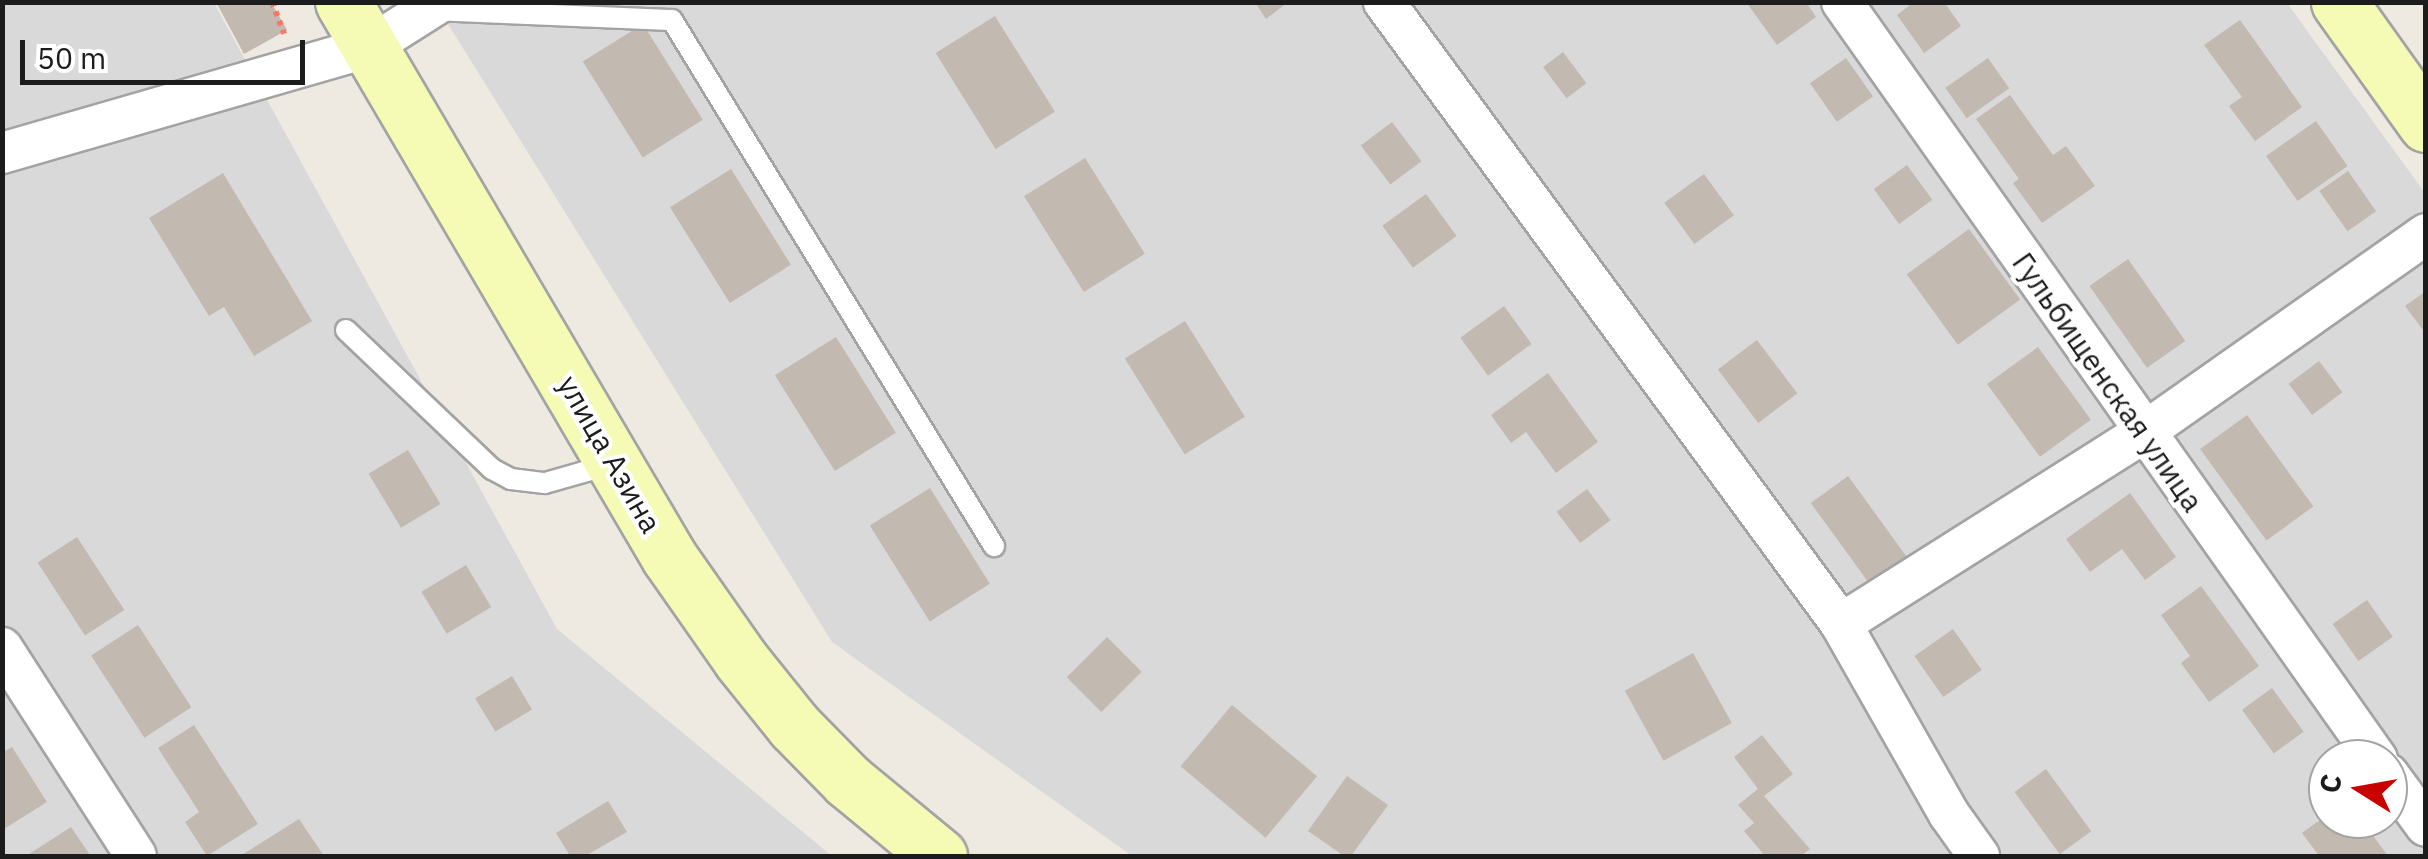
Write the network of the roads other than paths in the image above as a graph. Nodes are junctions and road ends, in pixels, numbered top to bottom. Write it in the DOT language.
graph roads {
  1 [pos="1384,2"];
  2 [pos="1842,2"];
  3 [pos="2339,2"];
  4 [pos="434,6"];
  5 [pos="356,25"];
  6 [pos="2426,124"];
  7 [pos="2,153"];
  8 [pos="2426,234"];
  9 [pos="346,330"];
  10 [pos="2143,433"];
  11 [pos="616,462"];
  12 [pos="994,546"];
  13 [pos="1841,624"];
  14 [pos="2,648"];
  15 [pos="2363,739"];
  16 [pos="2408,801"];
  17 [pos="2426,826"];
  18 [pos="136,856"];
  19 [pos="940,856"];
  20 [pos="1979,856"];
  1 -- 13 [label="street"];
  2 -- 10 [label="street, Гульбищенская улица"];
  3 -- 6 [label="main road"];
  4 -- 5 [label="street"];
  4 -- 12 [label="lane"];
  5 -- 7 [label="street"];
  5 -- 11 [label="main road, улица Азина"];
  8 -- 10 [label="street"];
  9 -- 11 [label="lane"];
  10 -- 13 [label="street"];
  10 -- 15 [label="street, Гульбищенская улица"];
  11 -- 19 [label="main road, улица Азина"];
  13 -- 20 [label="street"];
  14 -- 18 [label="street"];
  16 -- 17 [label="street"];
}
